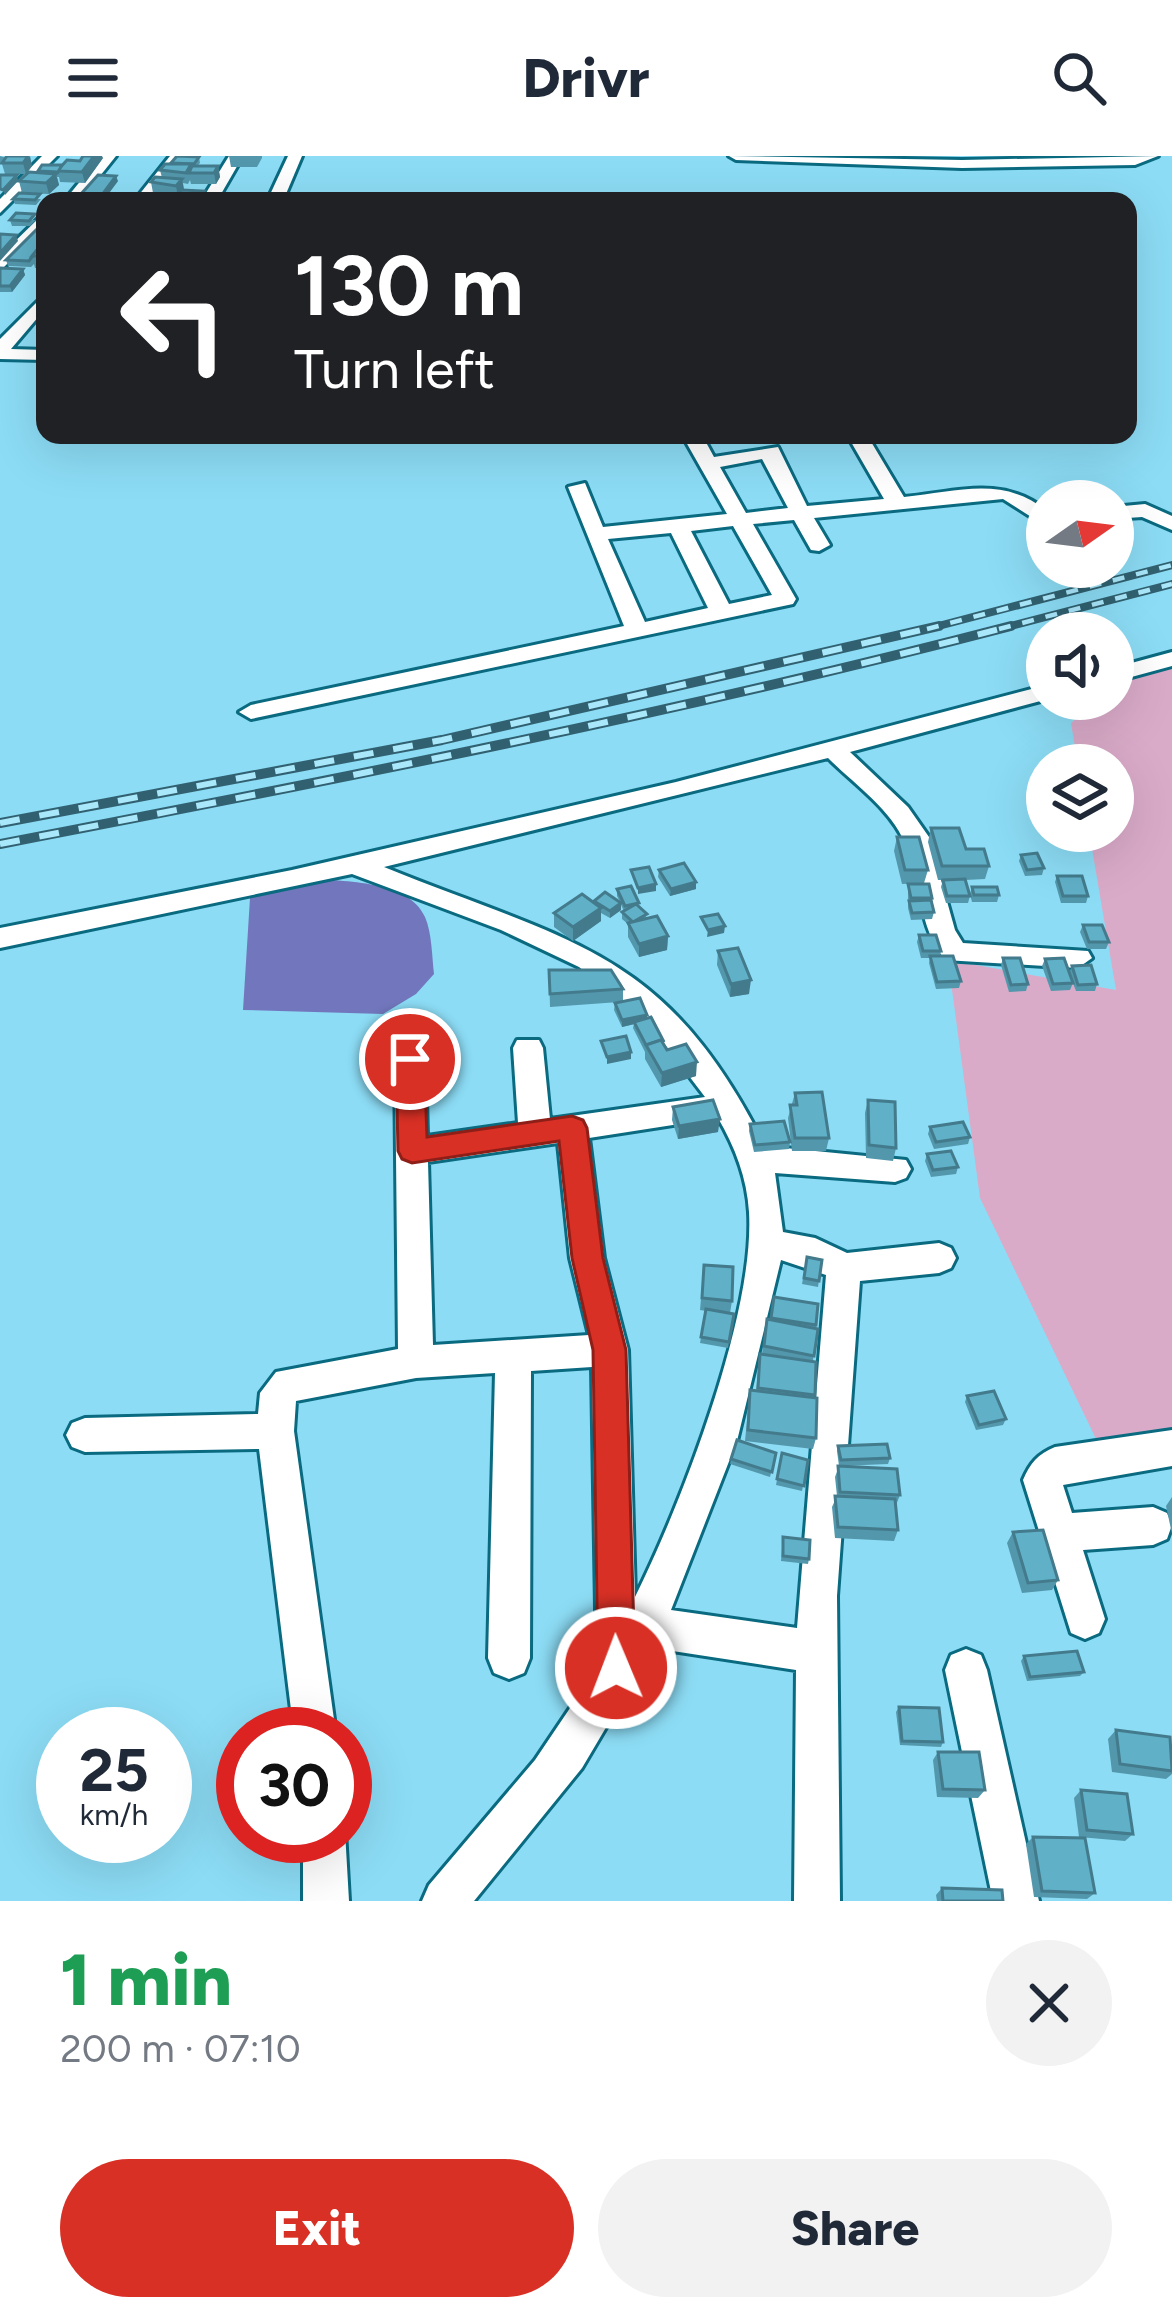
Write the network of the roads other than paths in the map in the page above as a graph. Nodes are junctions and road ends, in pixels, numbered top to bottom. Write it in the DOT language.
graph roads {
  1 [pos="50,156"];
  2 [pos="109,156"];
  3 [pos="178,156"];
  4 [pos="236,156"];
  5 [pos="296,156"];
  6 [pos="736,156"];
  7 [pos="1151,156"];
  8 [pos="948,160"];
  9 [pos="80,192"];
  10 [pos="149,192"];
  11 [pos="214,192"];
  12 [pos="279,192"];
  13 [pos="36,213"];
  14 [pos="36,224"];
  15 [pos="0,266"];
  16 [pos="36,310"];
  17 [pos="0,352"];
  18 [pos="36,354"];
  19 [pos="697,444"];
  20 [pos="768,444"];
  21 [pos="771,444"];
  22 [pos="863,444"];
  23 [pos="707,464"];
  24 [pos="578,487"];
  25 [pos="897,503"];
  26 [pos="1026,504"];
  27 [pos="1134,511"];
  28 [pos="799,514"];
  29 [pos="738,521"];
  30 [pos="1172,524"];
  31 [pos="678,526"];
  32 [pos="595,534"];
  33 [pos="819,545"];
  34 [pos="723,615"];
  35 [pos="637,630"];
  36 [pos="1172,659"];
  37 [pos="1134,669"];
  38 [pos="1026,697"];
  39 [pos="251,712"];
  40 [pos="832,748"];
  41 [pos="352,864"];
  42 [pos="0,938"];
  43 [pos="1078,958"];
  44 [pos="528,1048"];
  45 [pos="410,1059"];
  46 [pos="729,1105"];
  47 [pos="572,1128"];
  48 [pos="535,1133"];
  49 [pos="412,1151"];
  50 [pos="751,1158"];
  51 [pos="895,1169"];
  52 [pos="769,1244"];
  53 [pos="939,1258"];
  54 [pos="844,1268"];
  55 [pos="610,1350"];
  56 [pos="513,1356"];
  57 [pos="416,1362"];
  58 [pos="275,1431"];
  59 [pos="85,1435"];
  60 [pos="1172,1448"];
  61 [pos="1153,1526"];
  62 [pos="1058,1533"];
  63 [pos="1085,1619"];
  64 [pos="639,1626"];
  65 [pos="817,1652"];
  66 [pos="509,1658"];
  67 [pos="616,1668"];
  68 [pos="966,1670"];
  69 [pos="311,1707"];
  70 [pos="325,1863"];
  71 [pos="326,1901"];
  72 [pos="445,1901"];
  73 [pos="817,1901"];
  74 [pos="1016,1901"];
  1 -- 13 [label="street"];
  2 -- 9 [label="street"];
  3 -- 10 [label="street"];
  4 -- 11 [label="street"];
  5 -- 12 [label="street"];
  6 -- 8 [label="street"];
  7 -- 8 [label="street"];
  14 -- 15 [label="street"];
  16 -- 17 [label="street"];
  17 -- 18 [label="street"];
  19 -- 23 [label="street"];
  20 -- 23 [label="street"];
  21 -- 28 [label="street"];
  22 -- 25 [label="street"];
  23 -- 29 [label="street"];
  24 -- 32 [label="street"];
  25 -- 26 [label="street"];
  25 -- 28 [label="street"];
  27 -- 30 [label="street"];
  28 -- 29 [label="street"];
  28 -- 33 [label="street"];
  29 -- 31 [label="street"];
  29 -- 34 [label="street"];
  31 -- 32 [label="street"];
  31 -- 34 [label="street"];
  32 -- 35 [label="street"];
  34 -- 35 [label="street"];
  35 -- 39 [label="street"];
  36 -- 37 [label="street"];
  38 -- 40 [label="street"];
  40 -- 41 [label="street"];
  40 -- 43 [label="street"];
  41 -- 42 [label="street"];
  41 -- 46 [label="street"];
  44 -- 48 [label="street"];
  45 -- 49 [label="street"];
  46 -- 47 [label="street"];
  46 -- 50 [label="street"];
  47 -- 48 [label="street"];
  47 -- 55 [label="street"];
  48 -- 49 [label="street"];
  49 -- 57 [label="street"];
  50 -- 51 [label="street"];
  50 -- 52 [label="street"];
  52 -- 54 [label="street"];
  52 -- 64 [label="street"];
  53 -- 54 [label="street"];
  54 -- 65 [label="street"];
  55 -- 56 [label="street"];
  55 -- 67 [label="street"];
  56 -- 57 [label="street"];
  56 -- 66 [label="street"];
  57 -- 58 [label="street"];
  58 -- 59 [label="street"];
  58 -- 69 [label="street"];
  60 -- 62 [label="street"];
  61 -- 62 [label="street"];
  62 -- 63 [label="street"];
  64 -- 65 [label="street"];
  64 -- 67 [label="street"];
  65 -- 73 [label="street"];
  67 -- 72 [label="street"];
  68 -- 74 [label="street"];
  70 -- 71 [label="street"];
}
